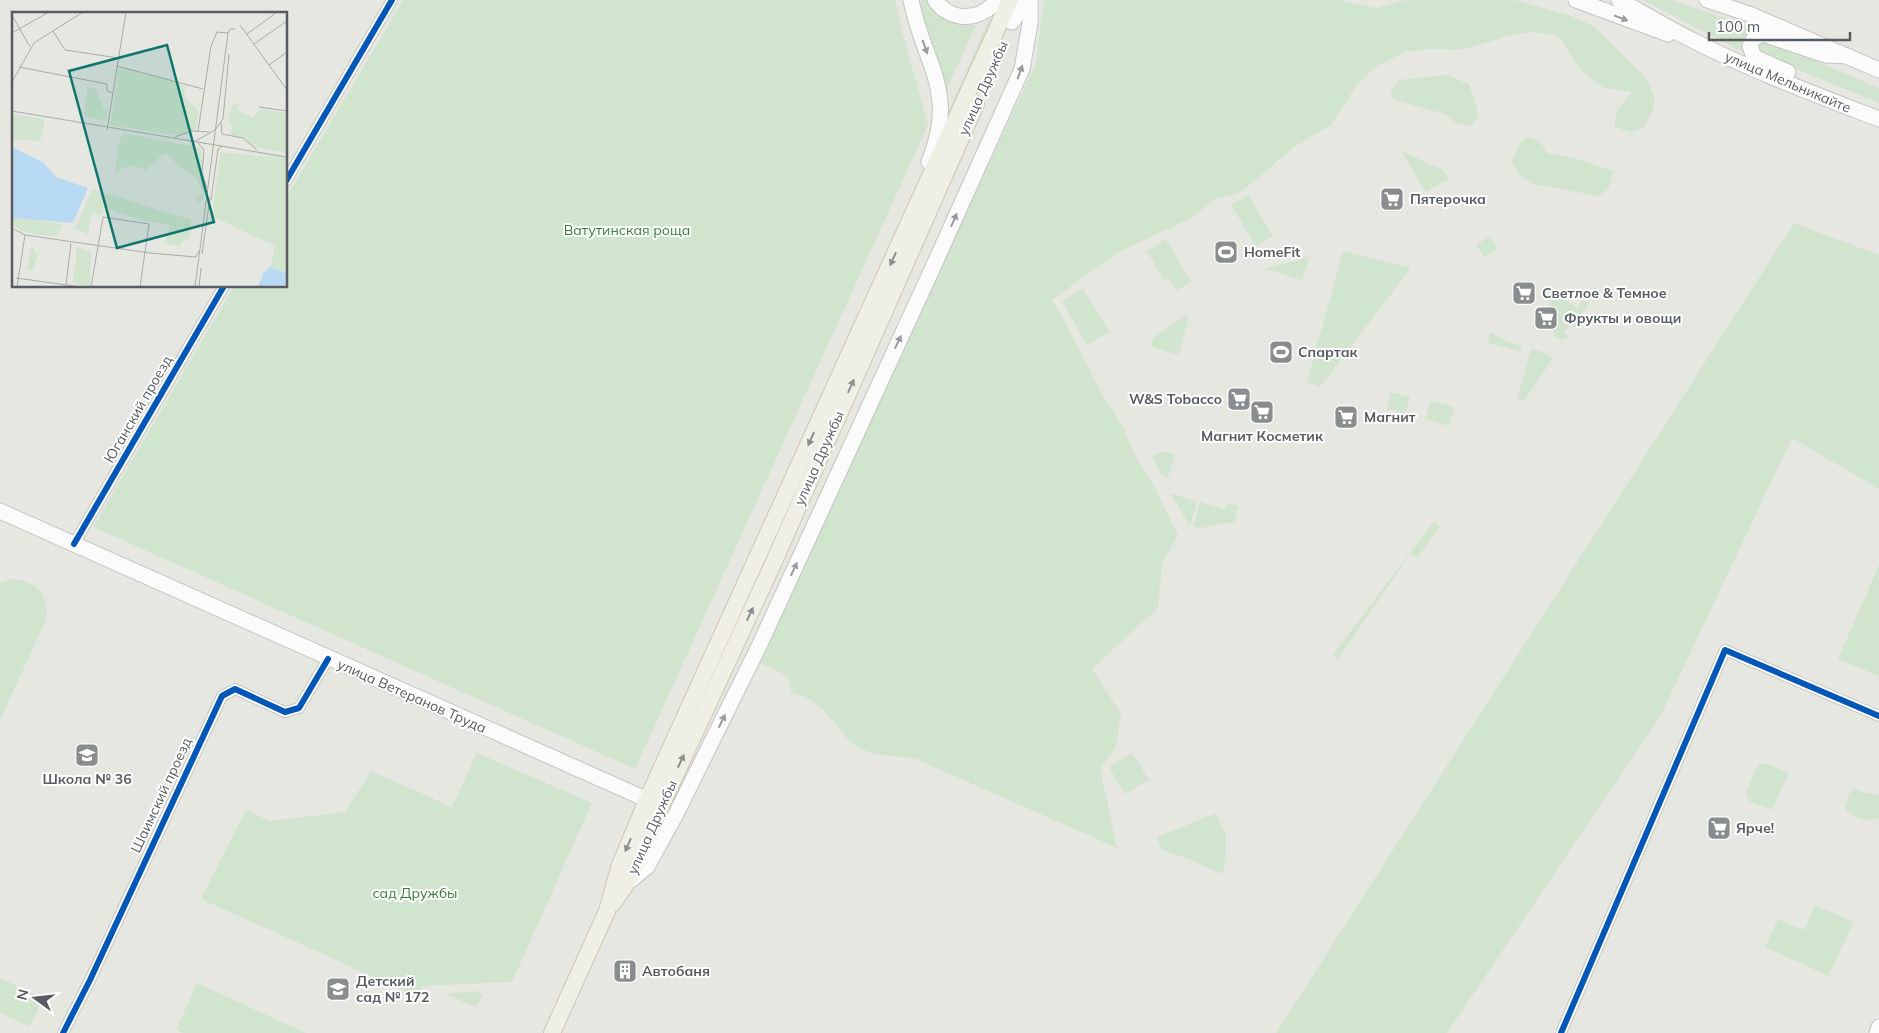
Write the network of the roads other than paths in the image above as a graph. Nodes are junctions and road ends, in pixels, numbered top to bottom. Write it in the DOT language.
graph roads {
  1 [pos="392,0"];
  2 [pos="912,0"];
  3 [pos="935,0"];
  4 [pos="997,0"];
  5 [pos="1010,0"];
  6 [pos="1022,0"];
  7 [pos="1026,0"];
  8 [pos="1030,0"];
  9 [pos="1576,0"];
  10 [pos="1619,0"];
  11 [pos="1706,0"];
  12 [pos="1727,0"];
  13 [pos="1749,14"];
  14 [pos="1012,22"];
  15 [pos="1696,42"];
  16 [pos="1848,56"];
  17 [pos="1879,70"];
  18 [pos="1875,118"];
  19 [pos="288,178"];
  20 [pos="913,215"];
  21 [pos="223,288"];
  22 [pos="0,511"];
  23 [pos="74,544"];
  24 [pos="328,659"];
  25 [pos="1879,716"];
  26 [pos="654,803"];
  27 [pos="677,812"];
  28 [pos="627,883"];
  29 [pos="607,911"];
  30 [pos="1879,1027"];
  31 [pos="63,1033"];
  32 [pos="552,1033"];
  33 [pos="1561,1033"];
  34 [pos="1877,1033"];
  1 -- 19 [label="street"];
  2 -- 20 [label="main road, one-way"];
  3 -- 4 [label="main road"];
  5 -- 20 [label="main road, улица Дружбы"];
  6 -- 14 [label="main road, улица Дружбы"];
  7 -- 14 [label="main road"];
  27 -- 8 [label="main road, one-way"];
  9 -- 15 [label="main road, one-way"];
  10 -- 15 [label="main road, улица Мельникайте"];
  11 -- 13 [label="main road"];
  12 -- 13 [label="main road"];
  13 -- 16 [label="main road"];
  26 -- 14 [label="main road, улица Дружбы, one-way"];
  15 -- 18 [label="main road, улица Мельникайте"];
  16 -- 17 [label="main road"];
  16 -- 18 [label="main road"];
  20 -- 26 [label="main road, улица Дружбы, one-way"];
  21 -- 23 [label="street, Юганский проезд"];
  22 -- 23 [label="main road, улица Ветеранов Труда"];
  23 -- 24 [label="main road, улица Ветеранов Труда"];
  24 -- 26 [label="main road, улица Ветеранов Труда"];
  24 -- 31 [label="street, Шаимский проезд"];
  25 -- 33 [label="street"];
  26 -- 27 [label="main road, улица Ветеранов Труда"];
  26 -- 28 [label="main road, улица Дружбы"];
  26 -- 29 [label="main road, улица Дружбы, one-way"];
  27 -- 28 [label="main road"];
  28 -- 29 [label="main road, улица Дружбы"];
  29 -- 32 [label="main road, улица Дружбы"];
  30 -- 34 [label="main road"];
}
